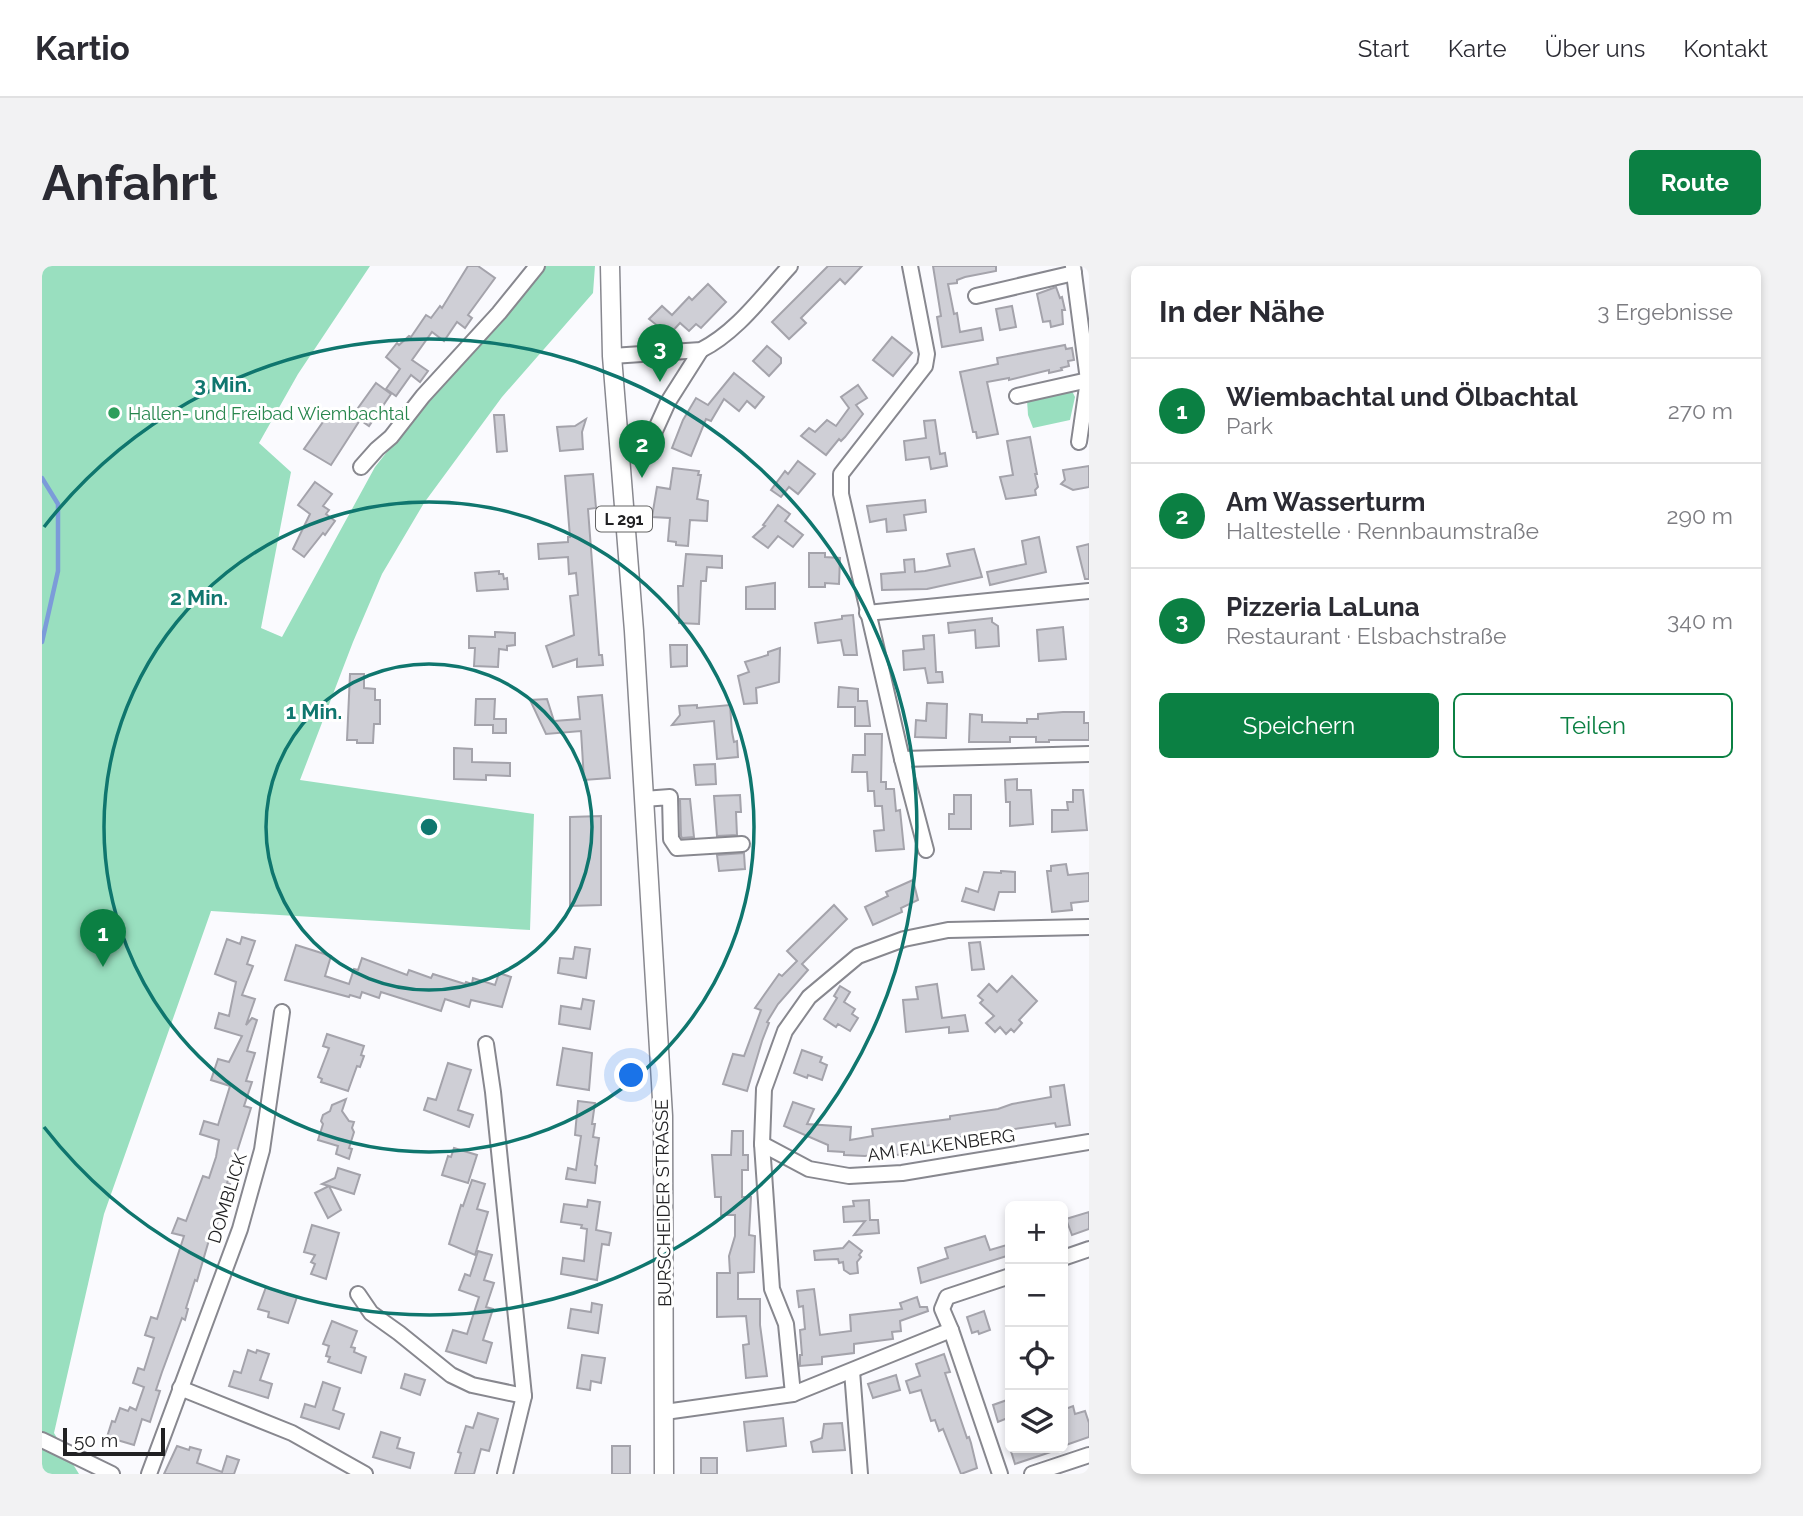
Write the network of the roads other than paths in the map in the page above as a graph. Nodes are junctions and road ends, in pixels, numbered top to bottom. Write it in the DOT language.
graph roads {
  1 [pos="537,266"];
  2 [pos="610,266"];
  3 [pos="790,266"];
  4 [pos="910,266"];
  5 [pos="1073,270"];
  6 [pos="976,296"];
  7 [pos="701,350"];
  8 [pos="612,356"];
  9 [pos="1088,380"];
  10 [pos="1017,396"];
  11 [pos="1079,442"];
  12 [pos="649,444"];
  13 [pos="361,467"];
  14 [pos="1089,591"];
  15 [pos="867,613"];
  16 [pos="1089,754"];
  17 [pos="902,759"];
  18 [pos="643,799"];
  19 [pos="742,844"];
  20 [pos="926,850"];
  21 [pos="1089,927"];
  22 [pos="282,1012"];
  23 [pos="486,1044"];
  24 [pos="1089,1142"];
  25 [pos="762,1144"];
  26 [pos="1089,1250"];
  27 [pos="1068,1256"];
  28 [pos="1005,1278"];
  29 [pos="358,1294"];
  30 [pos="951,1330"];
  31 [pos="852,1371"];
  32 [pos="180,1388"];
  33 [pos="793,1394"];
  34 [pos="524,1396"];
  35 [pos="665,1412"];
  36 [pos="42,1440"];
  37 [pos="1089,1455"];
  38 [pos="112,1474"];
  39 [pos="149,1474"];
  40 [pos="365,1474"];
  41 [pos="505,1474"];
  42 [pos="664,1474"];
  43 [pos="860,1474"];
  44 [pos="1000,1474"];
  45 [pos="1032,1474"];
  1 -- 13 [label="street"];
  2 -- 8 [label="main road, L 291"];
  3 -- 7 [label="street"];
  4 -- 15 [label="street"];
  5 -- 6 [label="street"];
  5 -- 9 [label="street"];
  7 -- 8 [label="street"];
  7 -- 12 [label="street"];
  8 -- 18 [label="main road, BURSCHEIDER STRASSE / L 291"];
  9 -- 10 [label="street"];
  9 -- 11 [label="street"];
  14 -- 15 [label="street"];
  15 -- 17 [label="street"];
  16 -- 17 [label="street"];
  17 -- 20 [label="street"];
  18 -- 19 [label="street"];
  18 -- 35 [label="main road, BURSCHEIDER STRASSE / L 291"];
  21 -- 25 [label="street"];
  22 -- 32 [label="street, DOMBLICK"];
  23 -- 34 [label="street"];
  24 -- 25 [label="street, AM FALKENBERG"];
  25 -- 33 [label="street"];
  26 -- 27 [label="street"];
  28 -- 30 [label="street"];
  29 -- 34 [label="street"];
  30 -- 31 [label="street"];
  30 -- 44 [label="street"];
  31 -- 33 [label="street"];
  31 -- 43 [label="street"];
  32 -- 39 [label="street, DOMBLICK"];
  32 -- 40 [label="street"];
  33 -- 35 [label="street"];
  34 -- 41 [label="street"];
  35 -- 42 [label="main road, BURSCHEIDER STRASSE / L 291"];
  36 -- 38 [label="street"];
  37 -- 45 [label="street"];
}
